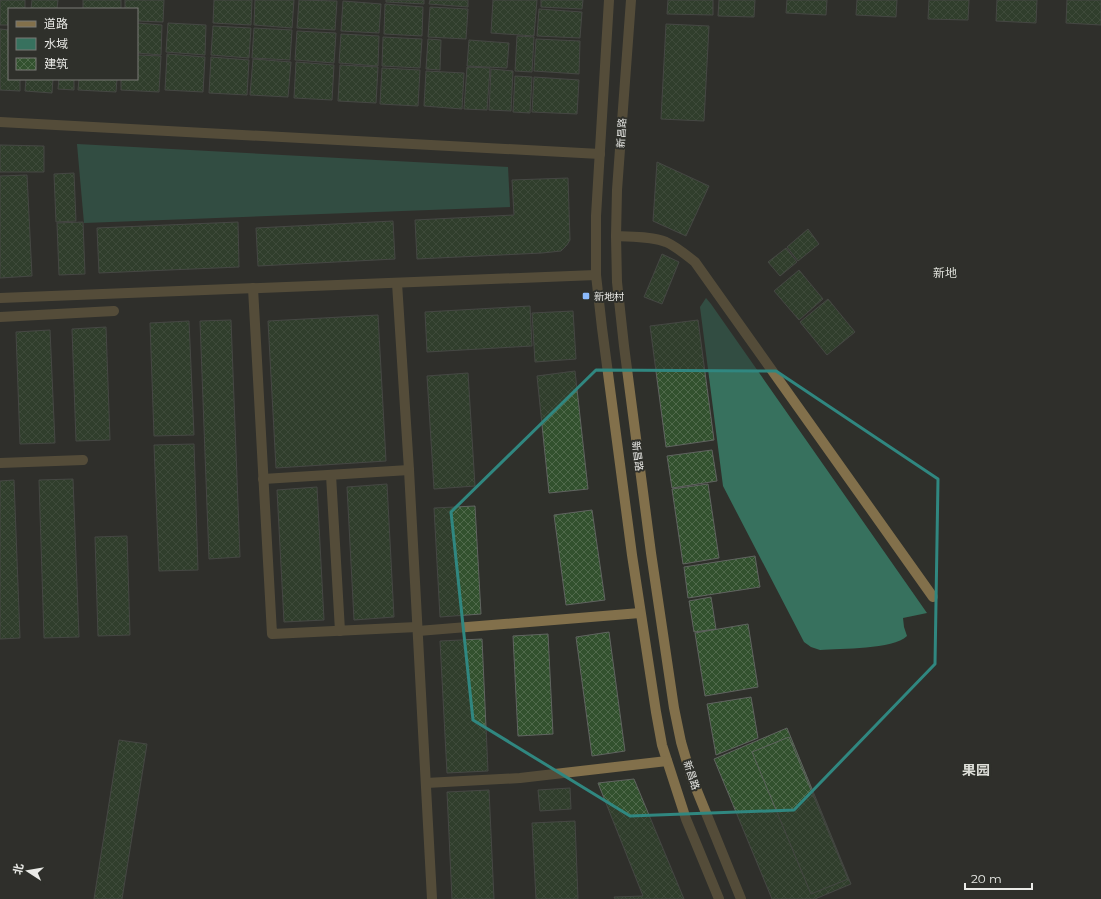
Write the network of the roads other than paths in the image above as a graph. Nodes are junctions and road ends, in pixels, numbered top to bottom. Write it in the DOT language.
graph roads {
  1 [pos="609,0"];
  2 [pos="631,0"];
  3 [pos="0,122"];
  4 [pos="600,154"];
  5 [pos="616,236"];
  6 [pos="596,275"];
  7 [pos="397,282"];
  8 [pos="253,288"];
  9 [pos="0,298"];
  10 [pos="114,311"];
  11 [pos="0,317"];
  12 [pos="83,460"];
  13 [pos="0,463"];
  14 [pos="409,470"];
  15 [pos="331,475"];
  16 [pos="263,479"];
  17 [pos="933,597"];
  18 [pos="640,613"];
  19 [pos="418,629"];
  20 [pos="340,631"];
  21 [pos="667,762"];
  22 [pos="426,783"];
  23 [pos="432,899"];
  24 [pos="719,899"];
  25 [pos="741,899"];
  1 -- 4 [label="street, 新昌路"];
  2 -- 5 [label="street, 新昌路"];
  3 -- 4 [label="street"];
  4 -- 6 [label="street, 新昌路"];
  5 -- 17 [label="street"];
  5 -- 25 [label="street, 新昌路"];
  6 -- 7 [label="street"];
  6 -- 18 [label="street, 新昌路"];
  7 -- 8 [label="street"];
  7 -- 14 [label="street"];
  8 -- 9 [label="street"];
  8 -- 16 [label="street"];
  10 -- 11 [label="street"];
  12 -- 13 [label="street"];
  14 -- 15 [label="street"];
  14 -- 19 [label="street"];
  15 -- 16 [label="street"];
  15 -- 20 [label="street"];
  16 -- 20 [label="street"];
  18 -- 19 [label="street"];
  18 -- 21 [label="street, 新昌路"];
  19 -- 20 [label="street"];
  19 -- 22 [label="street"];
  21 -- 22 [label="street"];
  21 -- 24 [label="street, 新昌路"];
  22 -- 23 [label="street"];
}
